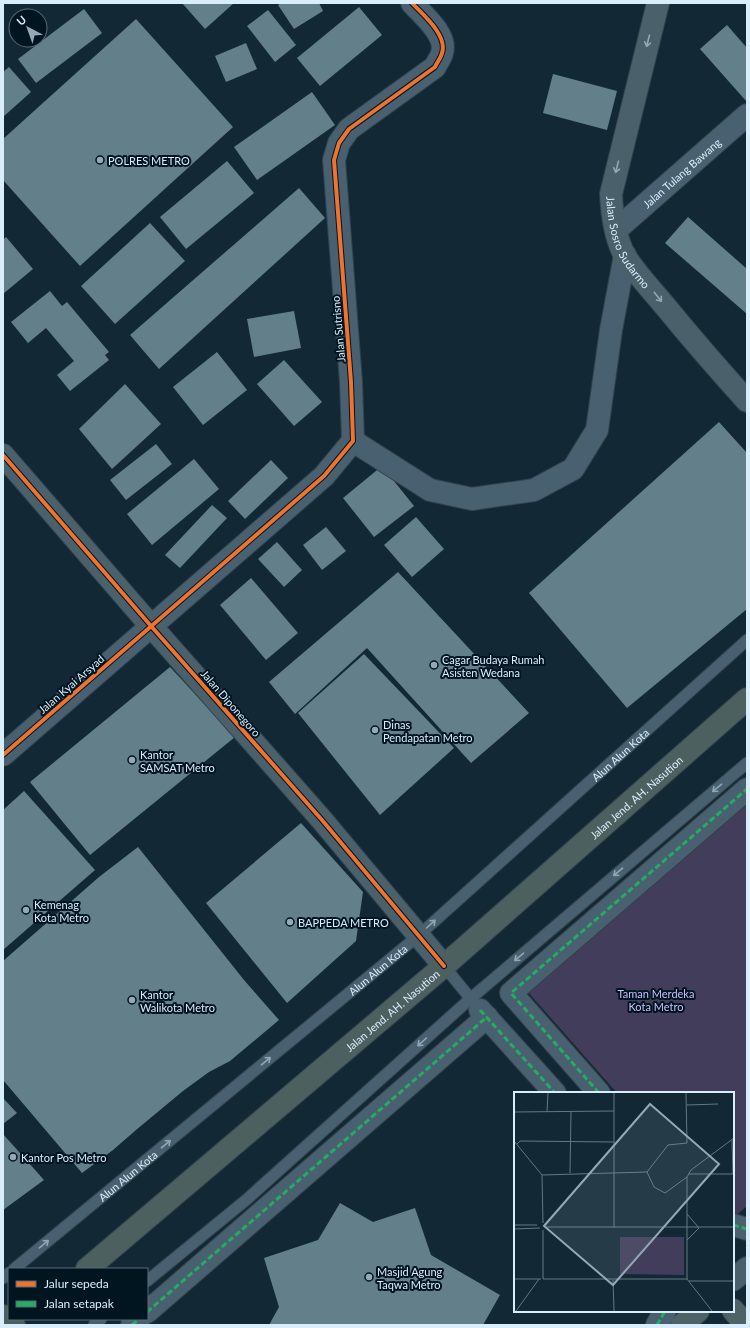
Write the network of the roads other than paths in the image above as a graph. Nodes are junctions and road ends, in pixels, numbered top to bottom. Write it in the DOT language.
graph roads {
  1 [pos="412,3"];
  2 [pos="658,3"];
  3 [pos="747,115"];
  4 [pos="616,230"];
  5 [pos="625,255"];
  6 [pos="747,402"];
  7 [pos="353,440"];
  8 [pos="3,455"];
  9 [pos="151,626"];
  10 [pos="747,640"];
  11 [pos="747,699"];
  12 [pos="3,755"];
  13 [pos="747,763"];
  14 [pos="747,789"];
  15 [pos="418,936"];
  16 [pos="444,966"];
  17 [pos="479,1009"];
  18 [pos="554,1092"];
  19 [pos="598,1092"];
  20 [pos="734,1225"];
  21 [pos="747,1229"];
  22 [pos="15,1268"];
  23 [pos="88,1268"];
  24 [pos="747,1268"];
  25 [pos="734,1279"];
  26 [pos="148,1280"];
  27 [pos="148,1311"];
  28 [pos="734,1311"];
  29 [pos="664,1312"];
  30 [pos="697,1312"];
  31 [pos="657,1325"];
  32 [pos="682,1325"];
  33 [pos="746,1325"];
  1 -- 7 [label="street, Jalan Sutrisno"];
  2 -- 4 [label="street, Jalan Sosro Sudarmo, one-way"];
  3 -- 4 [label="street, Jalan Tulang Bawang"];
  4 -- 5 [label="street, Jalan Sosro Sudarmo"];
  5 -- 6 [label="street, Jalan Sosro Sudarmo, one-way"];
  5 -- 7 [label="street"];
  7 -- 9 [label="street"];
  8 -- 9 [label="street, Jalan Diponegoro"];
  9 -- 12 [label="street, Jalan Kyai Arsyad"];
  9 -- 15 [label="street, Jalan Diponegoro"];
  15 -- 10 [label="lane, Alun Alun Kota, one-way"];
  11 -- 16 [label="highway, Jalan Jend. AH. Nasution"];
  13 -- 17 [label="lane, one-way"];
  14 -- 19 [label="street"];
  15 -- 16 [label="street, Jalan Diponegoro"];
  22 -- 15 [label="lane, Alun Alun Kota, one-way"];
  16 -- 17 [label="lane"];
  16 -- 23 [label="highway, Jalan Jend. AH. Nasution"];
  17 -- 18 [label="street"];
  17 -- 26 [label="lane, one-way"];
  17 -- 27 [label="street"];
  20 -- 21 [label="street"];
  24 -- 25 [label="street"];
  28 -- 33 [label="main road"];
  29 -- 31 [label="street"];
  30 -- 32 [label="main road"];
}
